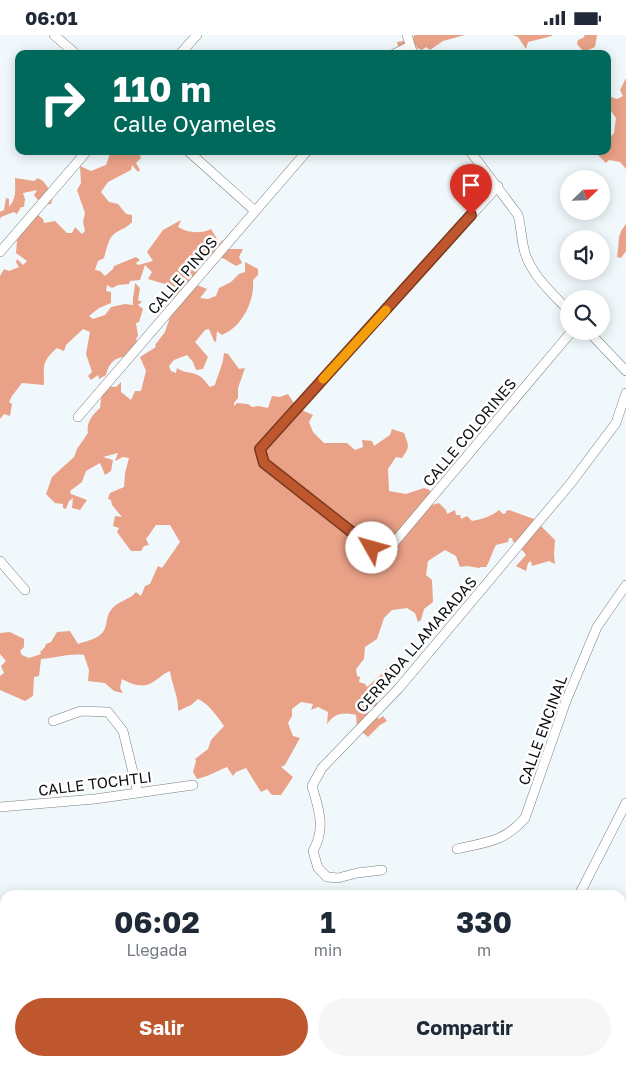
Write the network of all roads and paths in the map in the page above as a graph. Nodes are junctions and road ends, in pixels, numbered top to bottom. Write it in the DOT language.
graph roads {
  1 [pos="54,35"];
  2 [pos="197,35"];
  3 [pos="407,35"];
  4 [pos="71,50"];
  5 [pos="184,50"];
  6 [pos="412,50"];
  7 [pos="84,155"];
  8 [pos="192,155"];
  9 [pos="304,155"];
  10 [pos="473,155"];
  11 [pos="498,186"];
  12 [pos="255,211"];
  13 [pos="0,252"];
  14 [pos="560,302"];
  15 [pos="564,340"];
  16 [pos="597,340"];
  17 [pos="626,371"];
  18 [pos="626,393"];
  19 [pos="78,417"];
  20 [pos="0,561"];
  21 [pos="626,585"];
  22 [pos="25,590"];
  23 [pos="53,721"];
  24 [pos="193,785"];
  25 [pos="138,793"];
  26 [pos="626,803"];
  27 [pos="0,807"];
  28 [pos="457,849"];
  29 [pos="382,871"];
  30 [pos="582,890"];
  1 -- 4 [label="street"];
  2 -- 5 [label="street"];
  3 -- 6 [label="street"];
  7 -- 13 [label="street"];
  8 -- 12 [label="street"];
  9 -- 12 [label="street, CALLE PINOS"];
  10 -- 11 [label="street"];
  11 -- 14 [label="street"];
  11 -- 15 [label="street, CALLE COLORINES"];
  12 -- 19 [label="street, CALLE PINOS"];
  16 -- 17 [label="street"];
  18 -- 29 [label="street, CERRADA LLAMARADAS"];
  20 -- 22 [label="street"];
  21 -- 28 [label="street, CALLE ENCINAL"];
  23 -- 25 [label="street"];
  24 -- 25 [label="street, CALLE TOCHTLI"];
  25 -- 27 [label="street, CALLE TOCHTLI"];
  26 -- 30 [label="street"];
}
